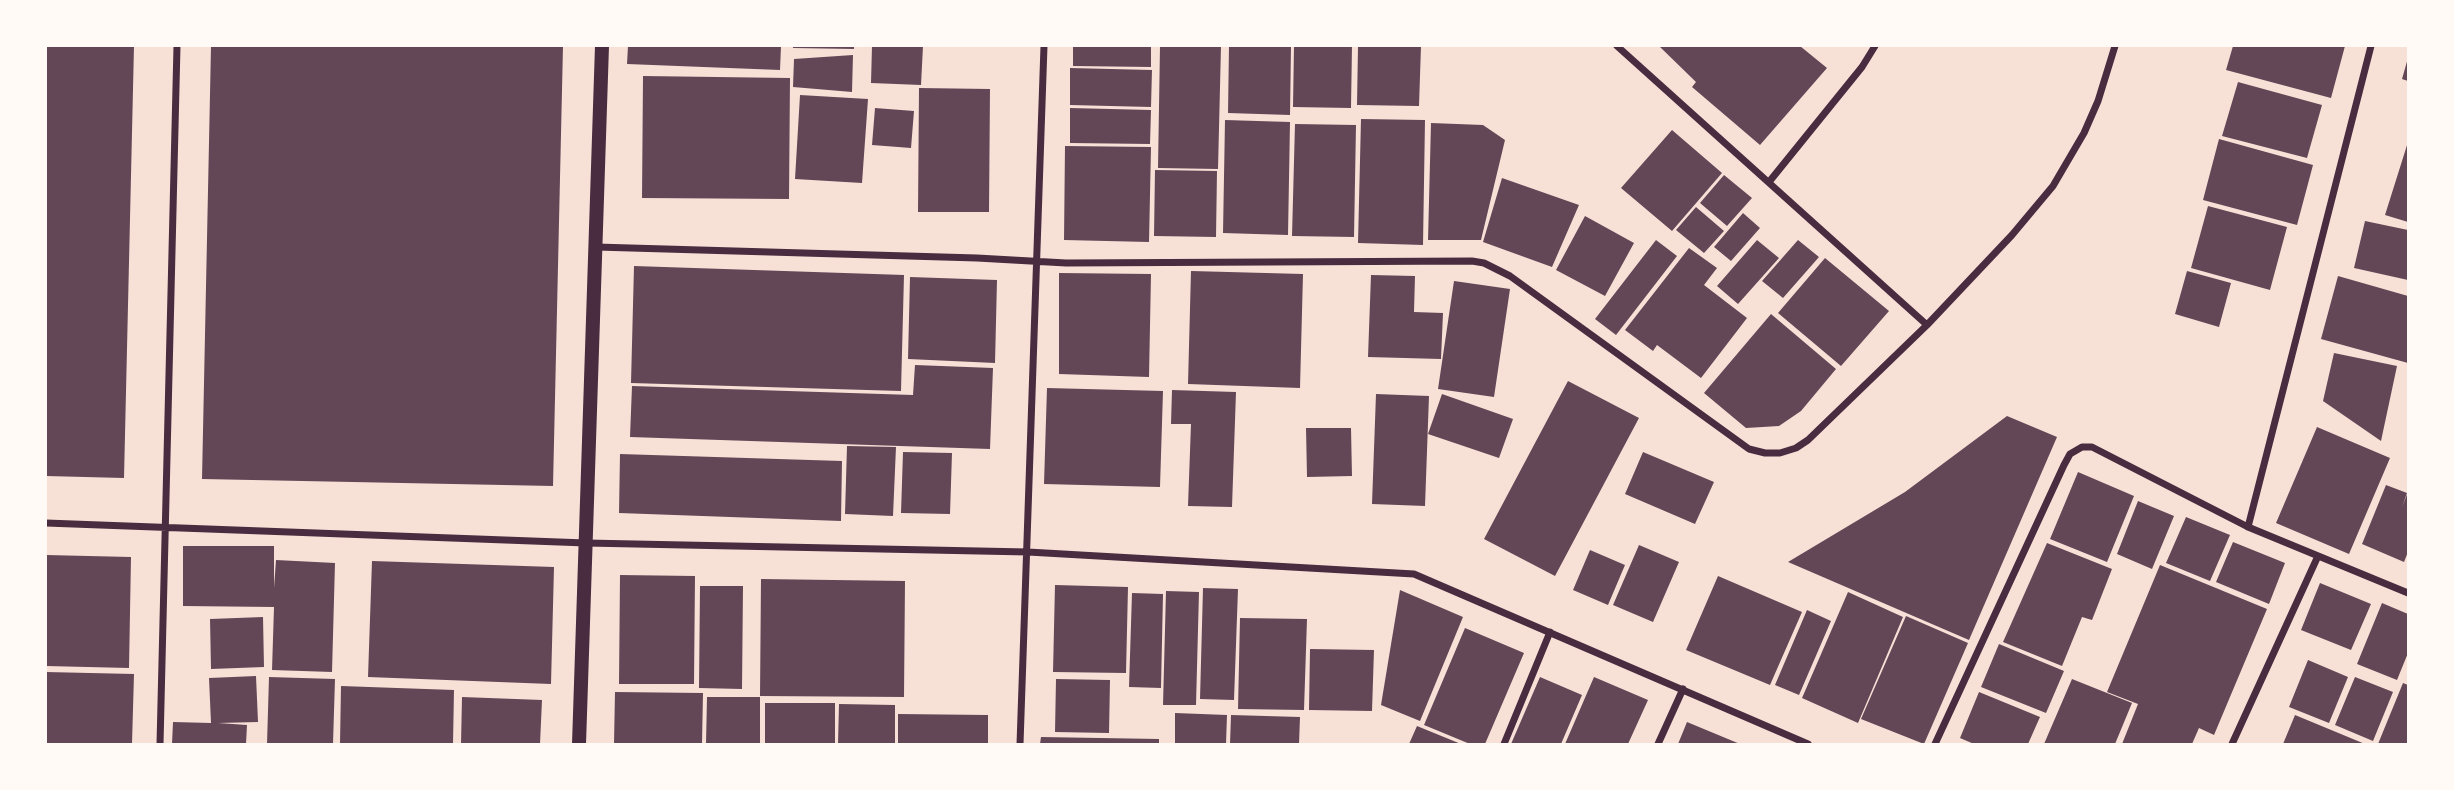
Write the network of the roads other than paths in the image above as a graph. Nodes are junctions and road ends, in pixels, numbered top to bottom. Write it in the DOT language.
graph roads {
  1 [pos="177,46"];
  2 [pos="602,46"];
  3 [pos="1044,46"];
  4 [pos="1617,46"];
  5 [pos="1875,46"];
  6 [pos="2115,46"];
  7 [pos="2371,46"];
  8 [pos="1769,182"];
  9 [pos="596,247"];
  10 [pos="1037,263"];
  11 [pos="1927,325"];
  12 [pos="46,523"];
  13 [pos="2248,527"];
  14 [pos="164,528"];
  15 [pos="586,543"];
  16 [pos="1028,552"];
  17 [pos="2318,556"];
  18 [pos="2409,593"];
  19 [pos="1550,632"];
  20 [pos="1683,688"];
  21 [pos="160,744"];
  22 [pos="579,744"];
  23 [pos="1020,744"];
  24 [pos="1504,744"];
  25 [pos="1657,744"];
  26 [pos="1808,744"];
  27 [pos="1935,744"];
  28 [pos="2232,744"];
  1 -- 14 [label="street"];
  2 -- 9 [label="main road"];
  3 -- 10 [label="street"];
  4 -- 8 [label="street"];
  5 -- 8 [label="street"];
  6 -- 11 [label="street"];
  7 -- 13 [label="street"];
  8 -- 11 [label="street"];
  9 -- 10 [label="street"];
  9 -- 15 [label="main road"];
  10 -- 11 [label="street"];
  10 -- 16 [label="street"];
  12 -- 14 [label="street"];
  13 -- 17 [label="street"];
  13 -- 27 [label="street"];
  14 -- 15 [label="street"];
  14 -- 21 [label="street"];
  15 -- 16 [label="street"];
  15 -- 22 [label="main road"];
  16 -- 19 [label="street"];
  16 -- 23 [label="street"];
  17 -- 18 [label="street"];
  17 -- 28 [label="street"];
  19 -- 20 [label="street"];
  19 -- 24 [label="street"];
  20 -- 25 [label="street"];
  20 -- 26 [label="street"];
}
